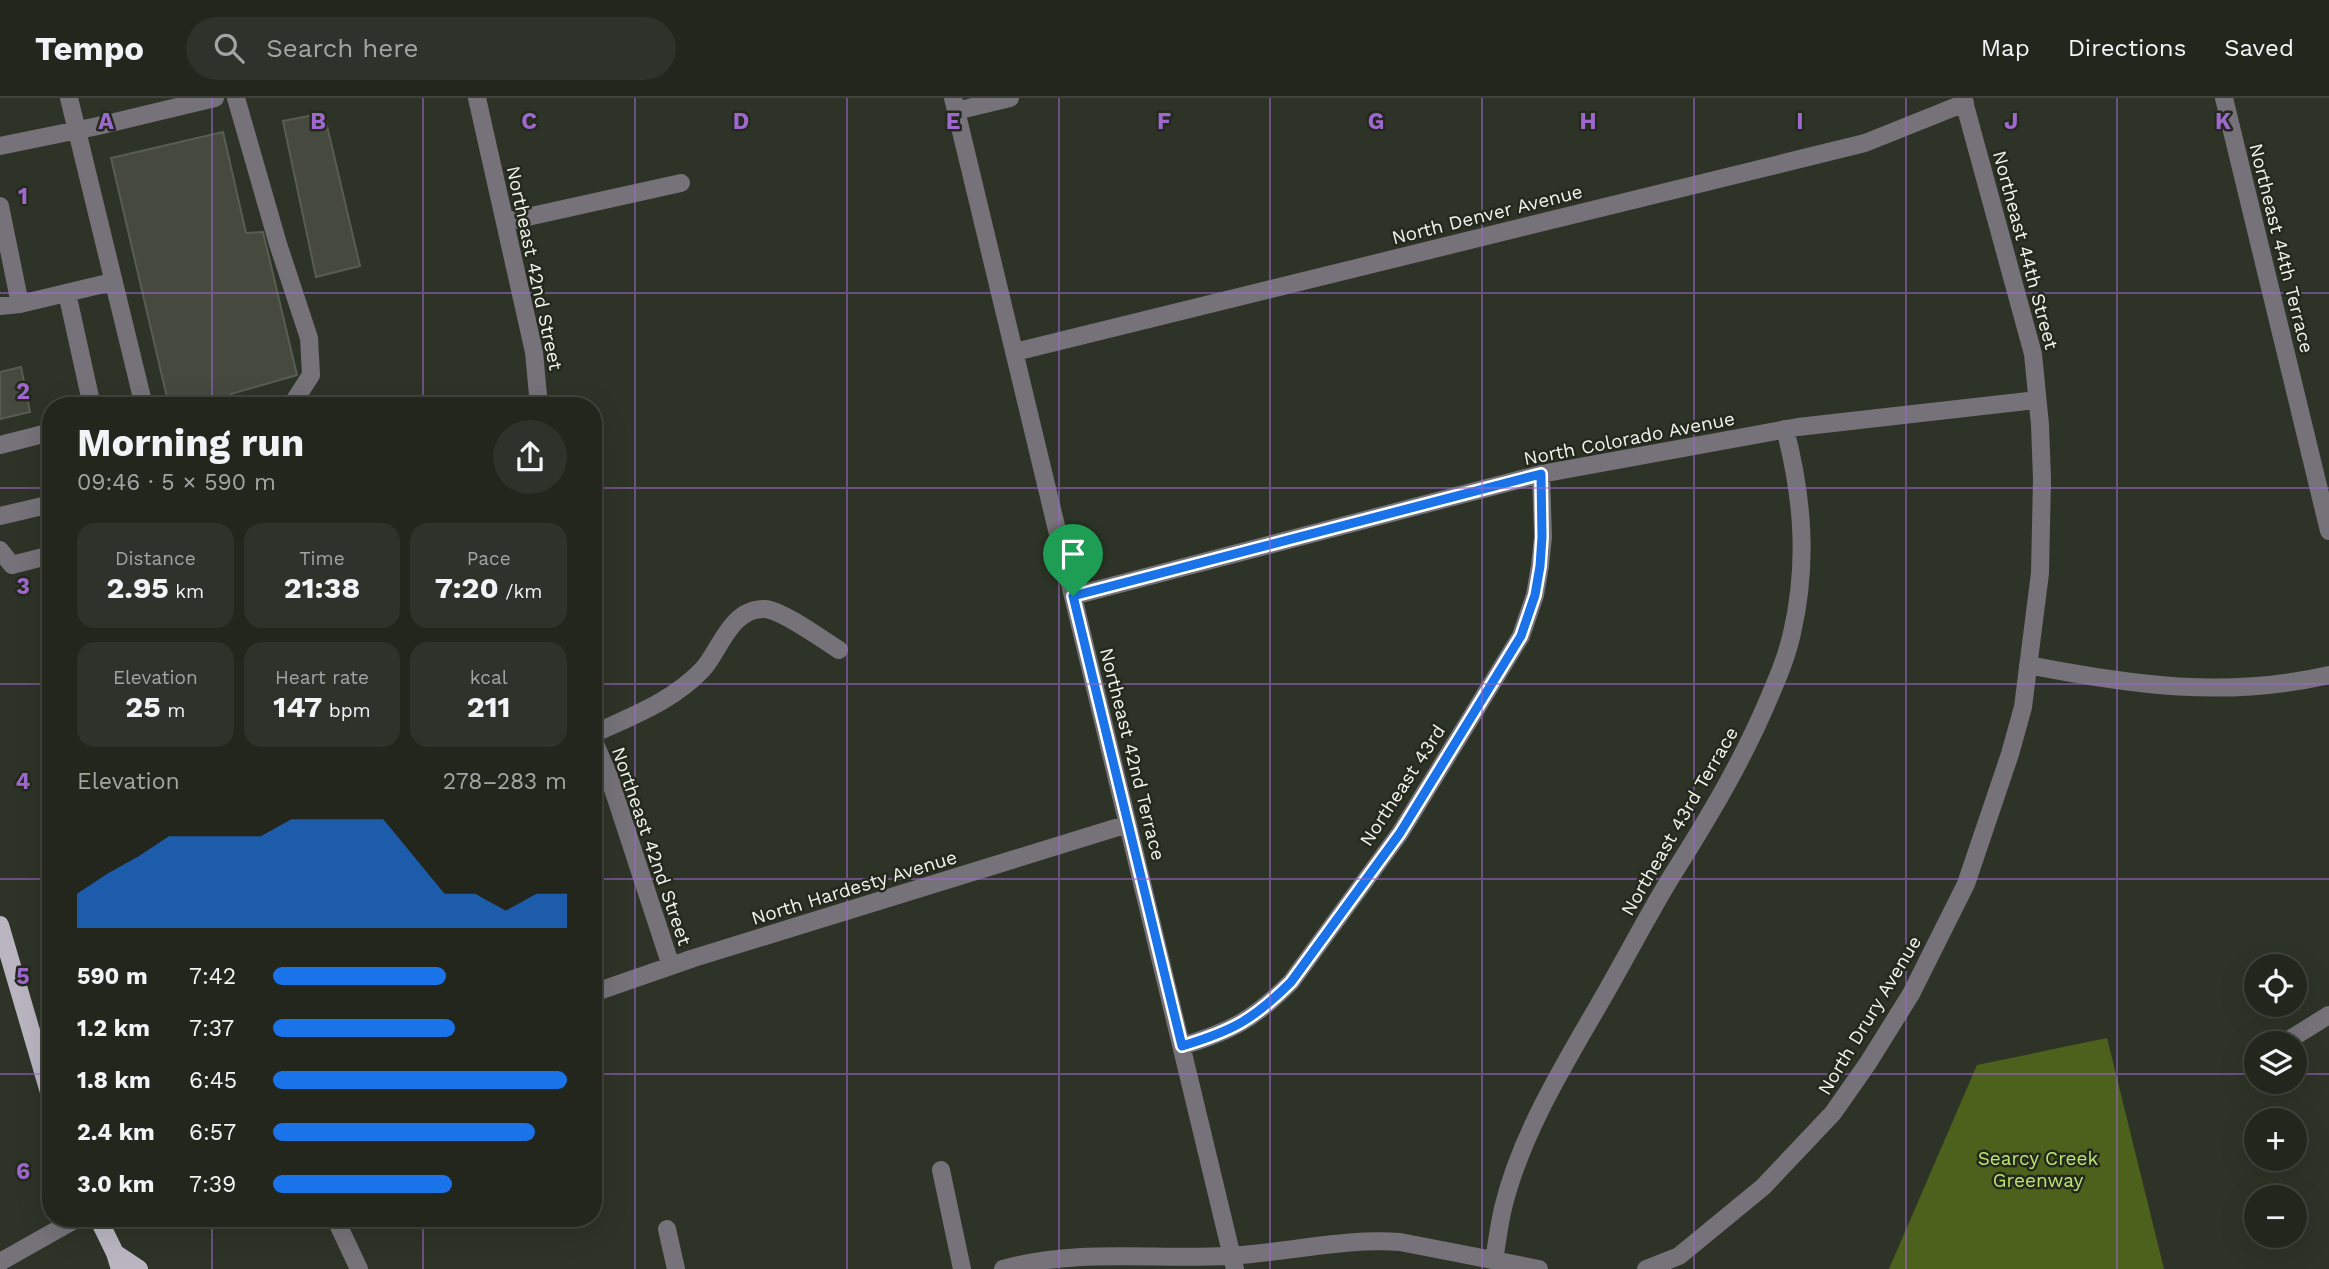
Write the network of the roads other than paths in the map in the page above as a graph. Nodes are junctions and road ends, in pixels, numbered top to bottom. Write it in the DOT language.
graph roads {
  1 [pos="69,98"];
  2 [pos="215,98"];
  3 [pos="236,98"];
  4 [pos="477,98"];
  5 [pos="1010,98"];
  6 [pos="2224,98"];
  7 [pos="1964,100"];
  8 [pos="955,104"];
  9 [pos="77,130"];
  10 [pos="0,146"];
  11 [pos="681,183"];
  12 [pos="0,206"];
  13 [pos="505,222"];
  14 [pos="113,282"];
  15 [pos="67,293"];
  16 [pos="20,304"];
  17 [pos="0,306"];
  18 [pos="1015,352"];
  19 [pos="90,397"];
  20 [pos="142,397"];
  21 [pos="297,397"];
  22 [pos="538,397"];
  23 [pos="2036,400"];
  24 [pos="1786,429"];
  25 [pos="42,434"];
  26 [pos="0,445"];
  27 [pos="1541,474"];
  28 [pos="42,506"];
  29 [pos="0,516"];
  30 [pos="2329,531"];
  31 [pos="0,550"];
  32 [pos="42,557"];
  33 [pos="1073,596"];
  34 [pos="839,650"];
  35 [pos="2028,665"];
  36 [pos="2329,675"];
  37 [pos="602,732"];
  38 [pos="602,759"];
  39 [pos="1128,824"];
  40 [pos="0,925"];
  41 [pos="670,966"];
  42 [pos="602,990"];
  43 [pos="2329,1015"];
  44 [pos="2303,1031"];
  45 [pos="1182,1046"];
  46 [pos="42,1068"];
  47 [pos="941,1170"];
  48 [pos="62,1227"];
  49 [pos="102,1227"];
  50 [pos="339,1227"];
  51 [pos="667,1229"];
  52 [pos="1494,1260"];
  53 [pos="117,1261"];
  54 [pos="0,1262"];
  55 [pos="1233,1262"];
  56 [pos="139,1269"];
  57 [pos="359,1269"];
  58 [pos="676,1269"];
  59 [pos="962,1269"];
  60 [pos="1003,1269"];
  61 [pos="1539,1269"];
  62 [pos="1646,1269"];
  1 -- 9 [label="street"];
  2 -- 9 [label="street"];
  3 -- 21 [label="street"];
  4 -- 13 [label="street, Northeast 42nd Street"];
  5 -- 8 [label="street"];
  6 -- 30 [label="street, Northeast 44th Terrace"];
  7 -- 18 [label="street, North Denver Avenue"];
  7 -- 23 [label="street, Northeast 44th Street"];
  8 -- 18 [label="street, Northeast 42nd Terrace"];
  9 -- 10 [label="street"];
  9 -- 14 [label="street"];
  11 -- 13 [label="street"];
  12 -- 16 [label="street"];
  13 -- 22 [label="street, Northeast 42nd Street"];
  14 -- 15 [label="street"];
  14 -- 20 [label="street"];
  15 -- 16 [label="street"];
  15 -- 19 [label="street"];
  16 -- 17 [label="street"];
  18 -- 33 [label="street, Northeast 42nd Terrace"];
  23 -- 24 [label="street, North Colorado Avenue"];
  23 -- 35 [label="street, Northeast 44th Street"];
  24 -- 27 [label="street, North Colorado Avenue"];
  24 -- 52 [label="street, Northeast 43rd Terrace"];
  25 -- 26 [label="street"];
  27 -- 33 [label="street, North Colorado Avenue"];
  27 -- 45 [label="street, Northeast 43rd"];
  28 -- 29 [label="street"];
  31 -- 32 [label="street"];
  33 -- 39 [label="street, Northeast 42nd Terrace"];
  34 -- 37 [label="street"];
  35 -- 36 [label="street"];
  35 -- 62 [label="street, North Drury Avenue"];
  38 -- 41 [label="street, Northeast 42nd Street"];
  39 -- 41 [label="street, North Hardesty Avenue"];
  39 -- 45 [label="street, Northeast 42nd Terrace"];
  40 -- 46 [label="main road"];
  41 -- 42 [label="street, North Hardesty Avenue"];
  43 -- 44 [label="street"];
  45 -- 55 [label="street, Northeast 42nd Terrace"];
  47 -- 59 [label="street"];
  48 -- 54 [label="street"];
  49 -- 53 [label="main road"];
  50 -- 57 [label="street"];
  51 -- 58 [label="street"];
  52 -- 55 [label="street"];
  52 -- 61 [label="street"];
  53 -- 56 [label="main road"];
  55 -- 60 [label="street"];
}
